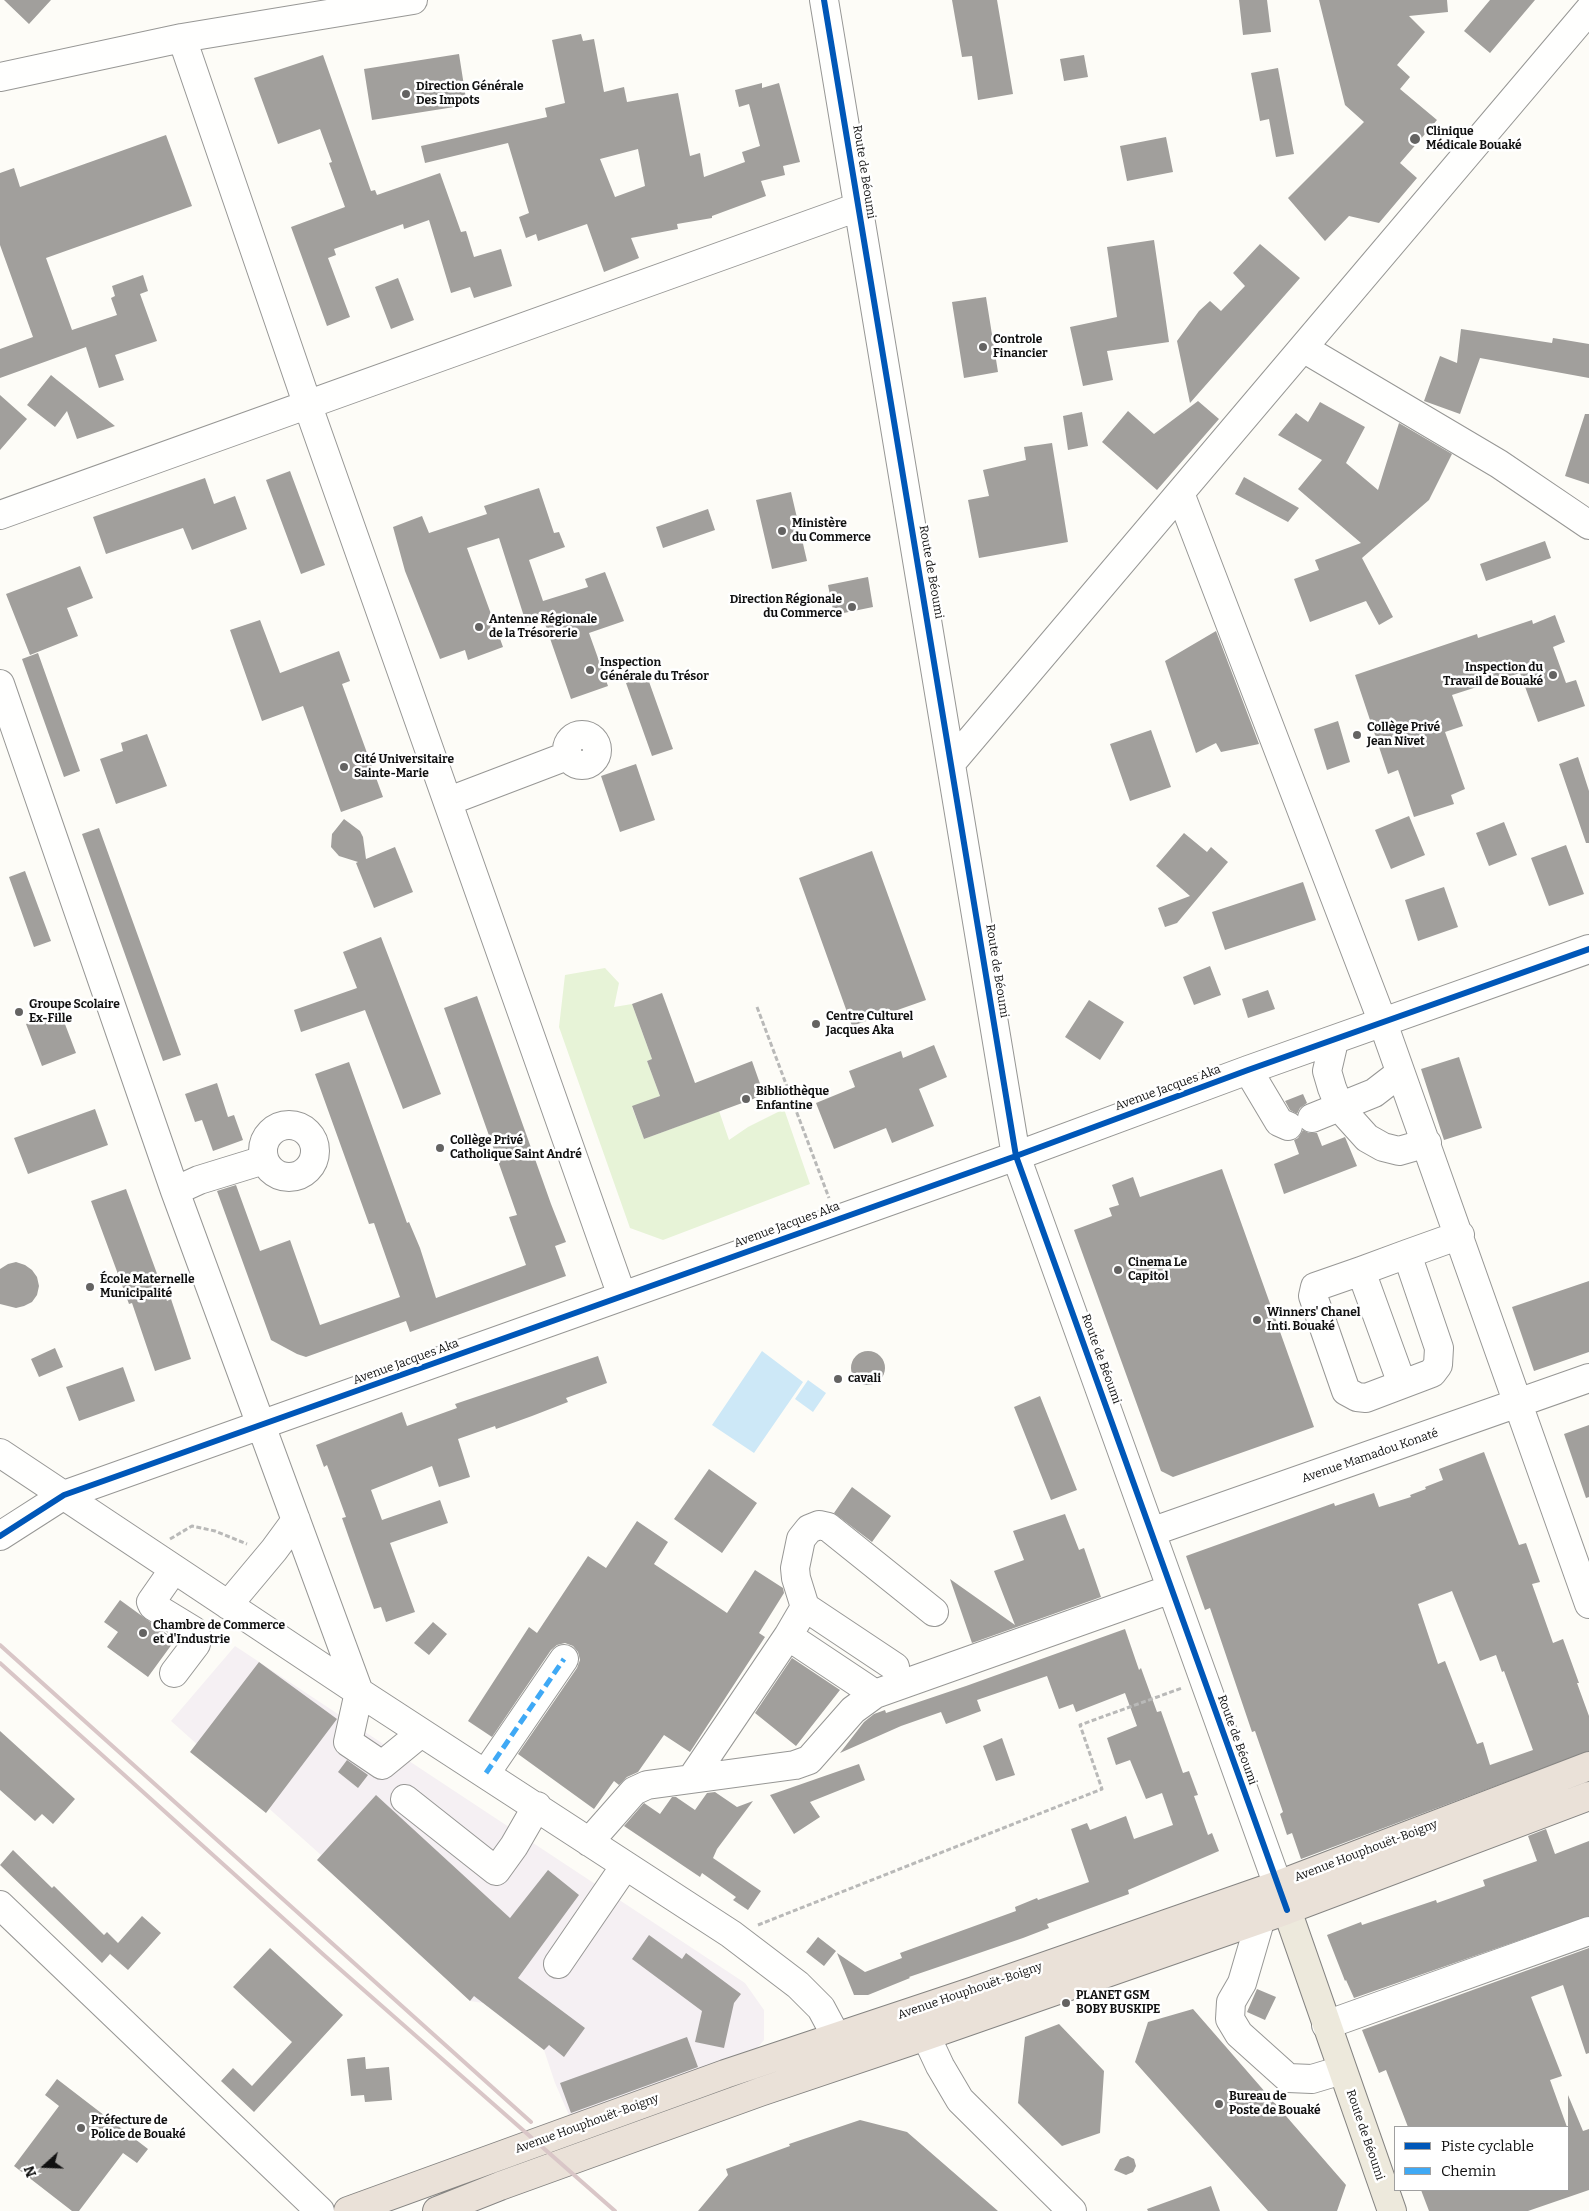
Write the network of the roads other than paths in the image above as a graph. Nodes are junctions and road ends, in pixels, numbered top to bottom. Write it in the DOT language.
graph roads {
  1 [pos="413,0"];
  2 [pos="824,0"];
  3 [pos="1589,10"];
  4 [pos="182,38"];
  5 [pos="0,77"];
  6 [pos="858,207"];
  7 [pos="1302,348"];
  8 [pos="308,406"];
  9 [pos="1180,493"];
  10 [pos="0,516"];
  11 [pos="1589,525"];
  12 [pos="0,684"];
  13 [pos="567,756"];
  14 [pos="952,762"];
  15 [pos="449,801"];
  16 [pos="1589,949"];
  17 [pos="1383,1023"];
  18 [pos="1334,1041"];
  19 [pos="1248,1070"];
  20 [pos="1400,1073"];
  21 [pos="1340,1108"];
  22 [pos="1427,1143"];
  23 [pos="1016,1156"];
  24 [pos="264,1160"];
  25 [pos="175,1191"];
  26 [pos="1460,1235"];
  27 [pos="1407,1254"];
  28 [pos="1361,1270"];
  29 [pos="622,1296"];
  30 [pos="1589,1378"];
  31 [pos="1402,1384"];
  32 [pos="1517,1404"];
  33 [pos="261,1426"];
  34 [pos="0,1453"];
  35 [pos="64,1495"];
  36 [pos="296,1520"];
  37 [pos="1151,1532"];
  38 [pos="0,1536"];
  39 [pos="174,1569"];
  40 [pos="1171,1589"];
  41 [pos="1587,1593"];
  42 [pos="228,1605"];
  43 [pos="805,1607"];
  44 [pos="934,1612"];
  45 [pos="788,1636"];
  46 [pos="564,1660"];
  47 [pos="895,1666"];
  48 [pos="174,1673"];
  49 [pos="359,1692"];
  50 [pos="875,1694"];
  51 [pos="421,1733"];
  52 [pos="1589,1766"];
  53 [pos="486,1773"];
  54 [pos="692,1778"];
  55 [pos="1589,1796"];
  56 [pos="405,1799"];
  57 [pos="537,1806"];
  58 [pos="589,1842"];
  59 [pos="626,1866"];
  60 [pos="1278,1885"];
  61 [pos="0,1905"];
  62 [pos="1287,1910"];
  63 [pos="1261,1918"];
  64 [pos="1589,1931"];
  65 [pos="558,1964"];
  66 [pos="1326,2025"];
  67 [pos="836,2036"];
  68 [pos="926,2036"];
  69 [pos="1342,2070"];
  70 [pos="320,2211"];
  71 [pos="348,2211"];
  72 [pos="437,2211"];
  73 [pos="1072,2211"];
  74 [pos="1392,2211"];
  1 -- 4 [label="street"];
  2 -- 6 [label="street, Route de Béoumi"];
  3 -- 7 [label="street"];
  4 -- 5 [label="street"];
  4 -- 8 [label="street"];
  6 -- 8 [label="street"];
  6 -- 14 [label="street, Route de Béoumi"];
  7 -- 9 [label="street"];
  7 -- 11 [label="street"];
  8 -- 10 [label="street"];
  8 -- 15 [label="street"];
  9 -- 14 [label="street"];
  9 -- 17 [label="street"];
  12 -- 25 [label="street"];
  13 -- 15 [label="street"];
  14 -- 23 [label="street, Route de Béoumi"];
  15 -- 29 [label="street"];
  16 -- 17 [label="street, Avenue Jacques Aka"];
  17 -- 18 [label="street, Avenue Jacques Aka"];
  17 -- 20 [label="street"];
  18 -- 19 [label="street, Avenue Jacques Aka"];
  18 -- 21 [label="street"];
  19 -- 21 [label="street"];
  19 -- 23 [label="street, Avenue Jacques Aka"];
  20 -- 21 [label="street"];
  20 -- 22 [label="street"];
  21 -- 22 [label="street"];
  22 -- 26 [label="street"];
  23 -- 29 [label="street, Avenue Jacques Aka"];
  23 -- 37 [label="street, Route de Béoumi"];
  24 -- 25 [label="street"];
  25 -- 33 [label="street"];
  26 -- 27 [label="street"];
  26 -- 32 [label="street"];
  27 -- 28 [label="street"];
  27 -- 31 [label="street"];
  28 -- 31 [label="street"];
  28 -- 31 [label="street"];
  29 -- 33 [label="street, Avenue Jacques Aka"];
  30 -- 32 [label="street, Avenue Mamadou Konaté"];
  32 -- 37 [label="street, Avenue Mamadou Konaté"];
  32 -- 41 [label="street"];
  33 -- 35 [label="street, Avenue Jacques Aka"];
  33 -- 36 [label="street"];
  34 -- 35 [label="street"];
  35 -- 38 [label="street, Avenue Jacques Aka"];
  35 -- 39 [label="street"];
  36 -- 42 [label="street"];
  36 -- 49 [label="street"];
  37 -- 40 [label="street, Route de Béoumi"];
  39 -- 42 [label="street"];
  39 -- 48 [label="street"];
  40 -- 50 [label="street"];
  40 -- 60 [label="street, Route de Béoumi"];
  42 -- 49 [label="street"];
  43 -- 44 [label="street"];
  43 -- 45 [label="street"];
  43 -- 47 [label="street"];
  45 -- 50 [label="street"];
  45 -- 54 [label="street"];
  46 -- 53 [label="street"];
  49 -- 51 [label="street"];
  49 -- 51 [label="street"];
  50 -- 54 [label="street"];
  51 -- 53 [label="street"];
  52 -- 60 [label="highway, Avenue Houphouët-Boigny"];
  53 -- 57 [label="street"];
  54 -- 58 [label="street"];
  55 -- 62 [label="highway"];
  56 -- 57 [label="street"];
  57 -- 58 [label="street"];
  58 -- 59 [label="street"];
  59 -- 65 [label="street"];
  59 -- 67 [label="street"];
  60 -- 62 [label="street, Route de Béoumi"];
  60 -- 67 [label="highway, Avenue Houphouët-Boigny"];
  61 -- 70 [label="street"];
  62 -- 63 [label="highway"];
  62 -- 66 [label="main road, Route de Béoumi"];
  63 -- 68 [label="highway"];
  63 -- 69 [label="street"];
  64 -- 66 [label="street"];
  66 -- 69 [label="main road, Route de Béoumi"];
  67 -- 71 [label="highway, Avenue Houphouët-Boigny"];
  68 -- 72 [label="highway"];
  68 -- 73 [label="street"];
  69 -- 74 [label="main road, Route de Béoumi"];
}
